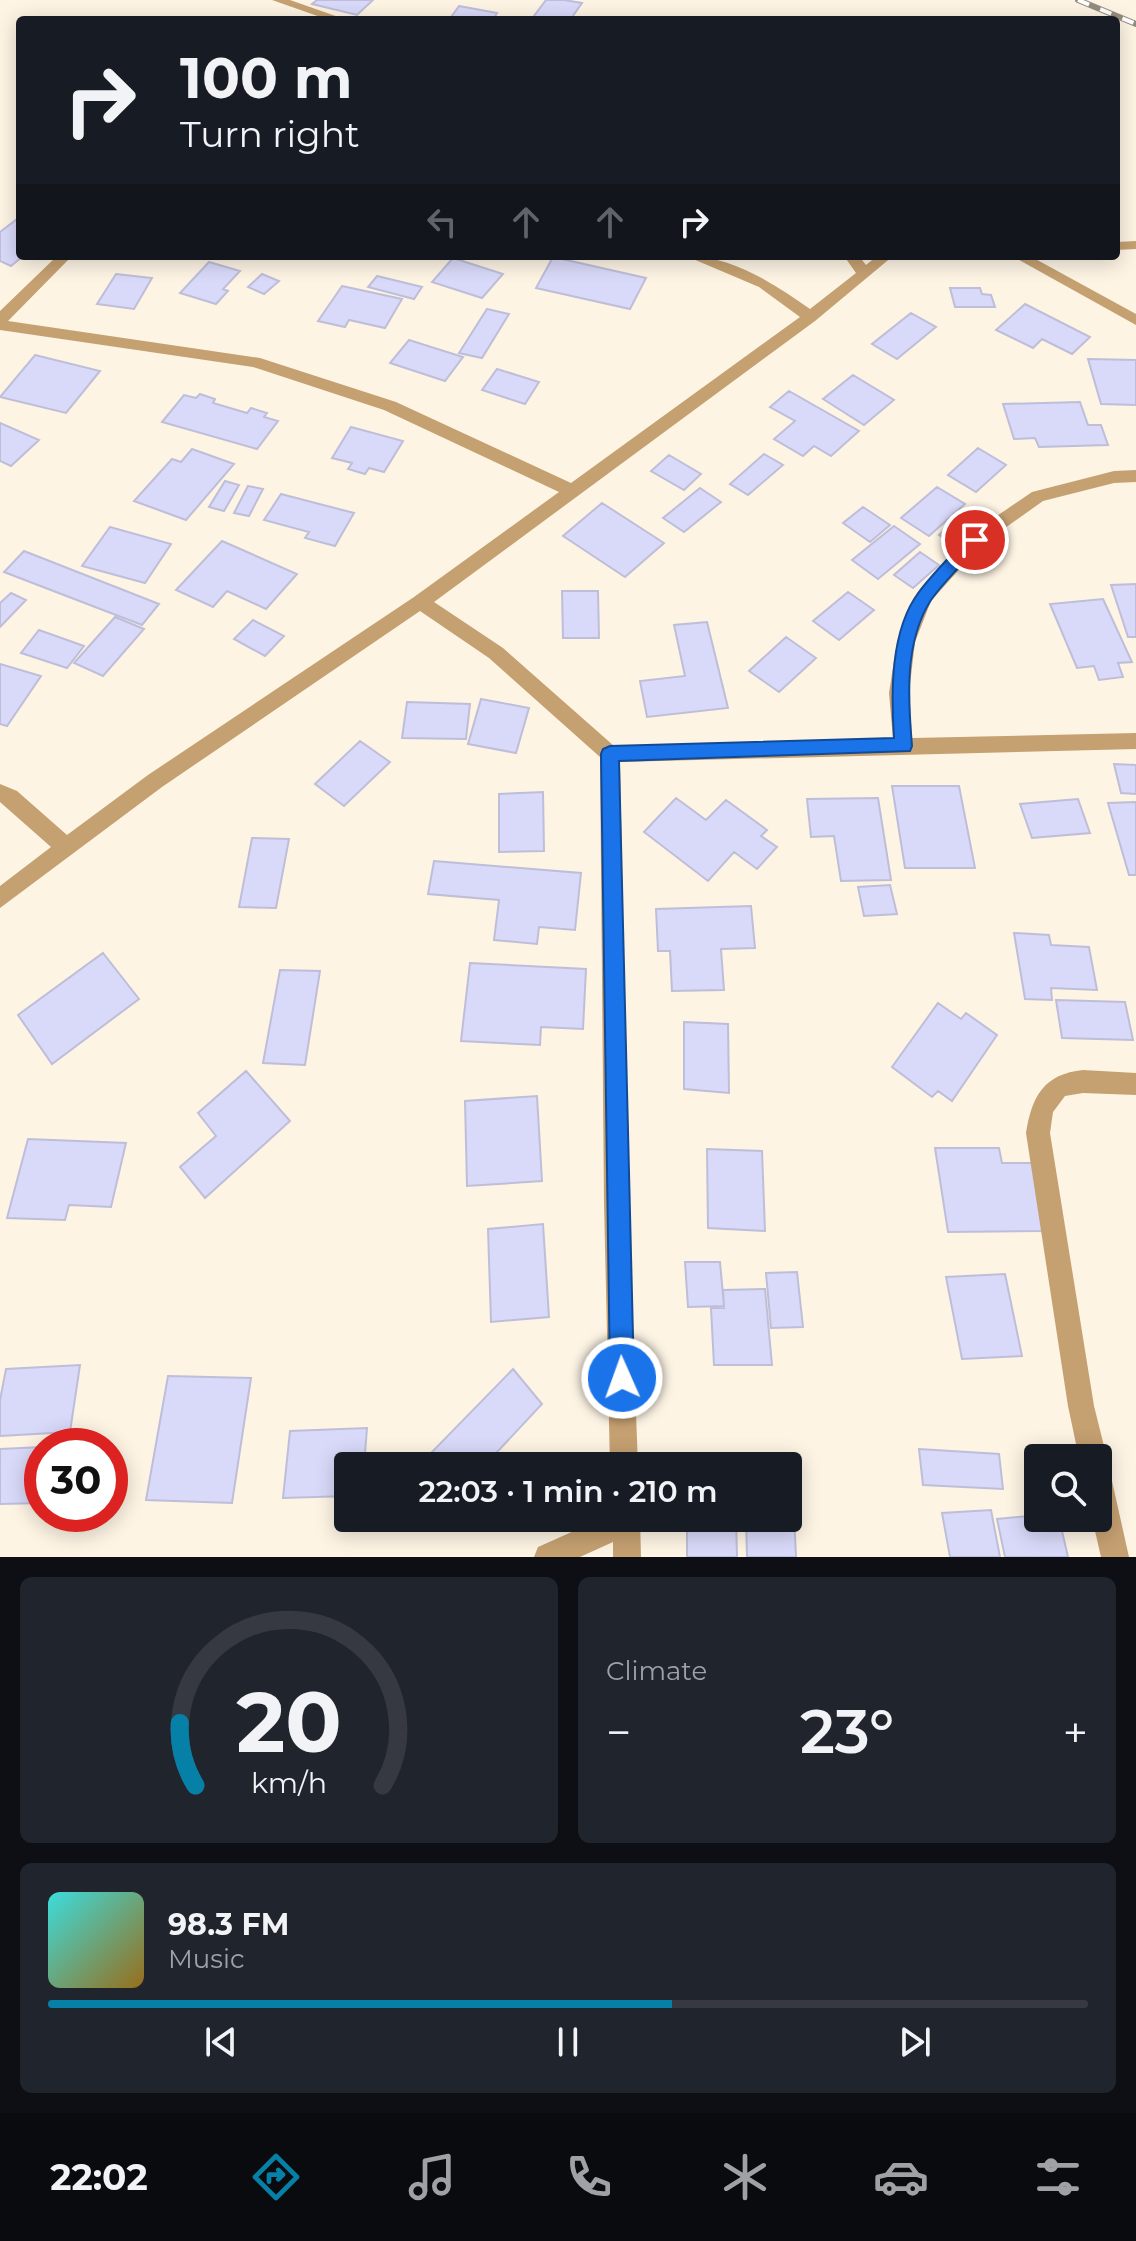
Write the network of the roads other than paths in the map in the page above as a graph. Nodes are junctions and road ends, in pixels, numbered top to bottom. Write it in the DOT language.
graph roads {
  1 [pos="278,0"];
  2 [pos="306,9"];
  3 [pos="298,16"];
  4 [pos="328,16"];
  5 [pos="61,260"];
  6 [pos="703,260"];
  7 [pos="854,260"];
  8 [pos="881,260"];
  9 [pos="1026,260"];
  10 [pos="865,274"];
  11 [pos="810,317"];
  12 [pos="1136,320"];
  13 [pos="0,322"];
  14 [pos="1136,476"];
  15 [pos="571,490"];
  16 [pos="420,602"];
  17 [pos="1136,741"];
  18 [pos="903,746"];
  19 [pos="610,754"];
  20 [pos="0,793"];
  21 [pos="67,848"];
  22 [pos="0,898"];
  23 [pos="1136,1084"];
  24 [pos="1090,1444"];
  25 [pos="624,1452"];
  26 [pos="601,1532"];
  27 [pos="626,1532"];
  28 [pos="1109,1532"];
  29 [pos="548,1557"];
  30 [pos="627,1557"];
  31 [pos="1115,1557"];
  1 -- 2 [label="street"];
  2 -- 3 [label="street"];
  2 -- 4 [label="street"];
  5 -- 13 [label="street"];
  6 -- 11 [label="street"];
  7 -- 10 [label="street"];
  8 -- 10 [label="street"];
  9 -- 12 [label="street"];
  10 -- 11 [label="street"];
  11 -- 15 [label="street"];
  13 -- 15 [label="street"];
  14 -- 18 [label="street"];
  15 -- 16 [label="street"];
  16 -- 19 [label="street"];
  16 -- 21 [label="street"];
  17 -- 18 [label="street"];
  18 -- 19 [label="street"];
  19 -- 25 [label="street"];
  20 -- 21 [label="street"];
  21 -- 22 [label="street"];
  23 -- 24 [label="street"];
  26 -- 29 [label="street"];
  27 -- 30 [label="street"];
  28 -- 31 [label="street"];
}
